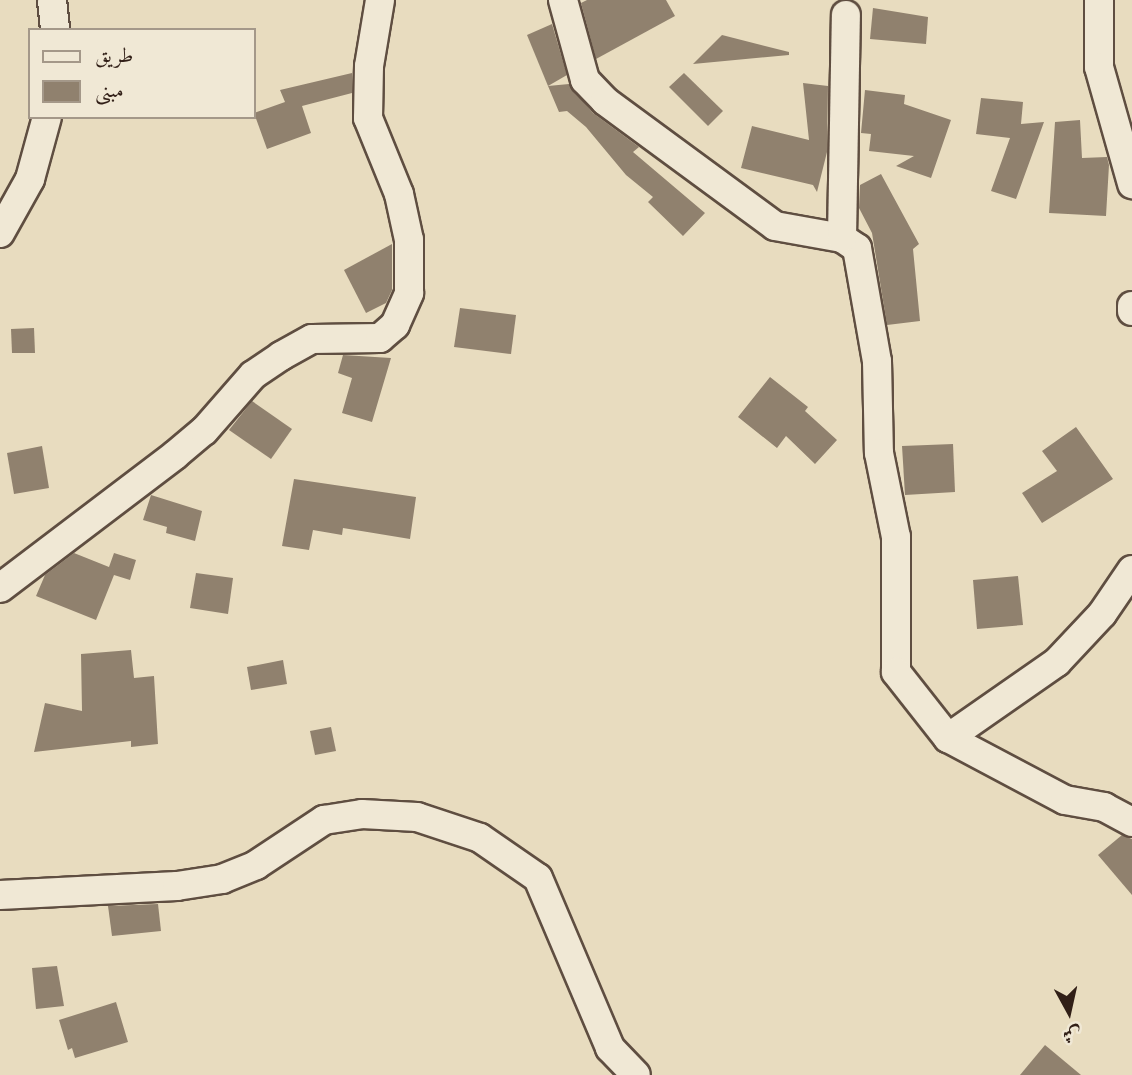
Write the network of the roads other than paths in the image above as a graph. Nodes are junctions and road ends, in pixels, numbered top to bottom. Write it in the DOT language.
graph roads {
  1 [pos="52,0"];
  2 [pos="380,0"];
  3 [pos="563,0"];
  4 [pos="1099,0"];
  5 [pos="846,15"];
  6 [pos="55,28"];
  7 [pos="46,119"];
  8 [pos="1132,184"];
  9 [pos="0,233"];
  10 [pos="842,238"];
  11 [pos="1132,570"];
  12 [pos="0,588"];
  13 [pos="948,738"];
  14 [pos="1132,822"];
  15 [pos="0,895"];
  16 [pos="636,1075"];
  1 -- 6 [label="street"];
  2 -- 12 [label="street"];
  3 -- 10 [label="street"];
  4 -- 8 [label="street"];
  5 -- 10 [label="street"];
  7 -- 9 [label="street"];
  10 -- 13 [label="street"];
  11 -- 13 [label="street"];
  13 -- 14 [label="street"];
  15 -- 16 [label="street"];
}
